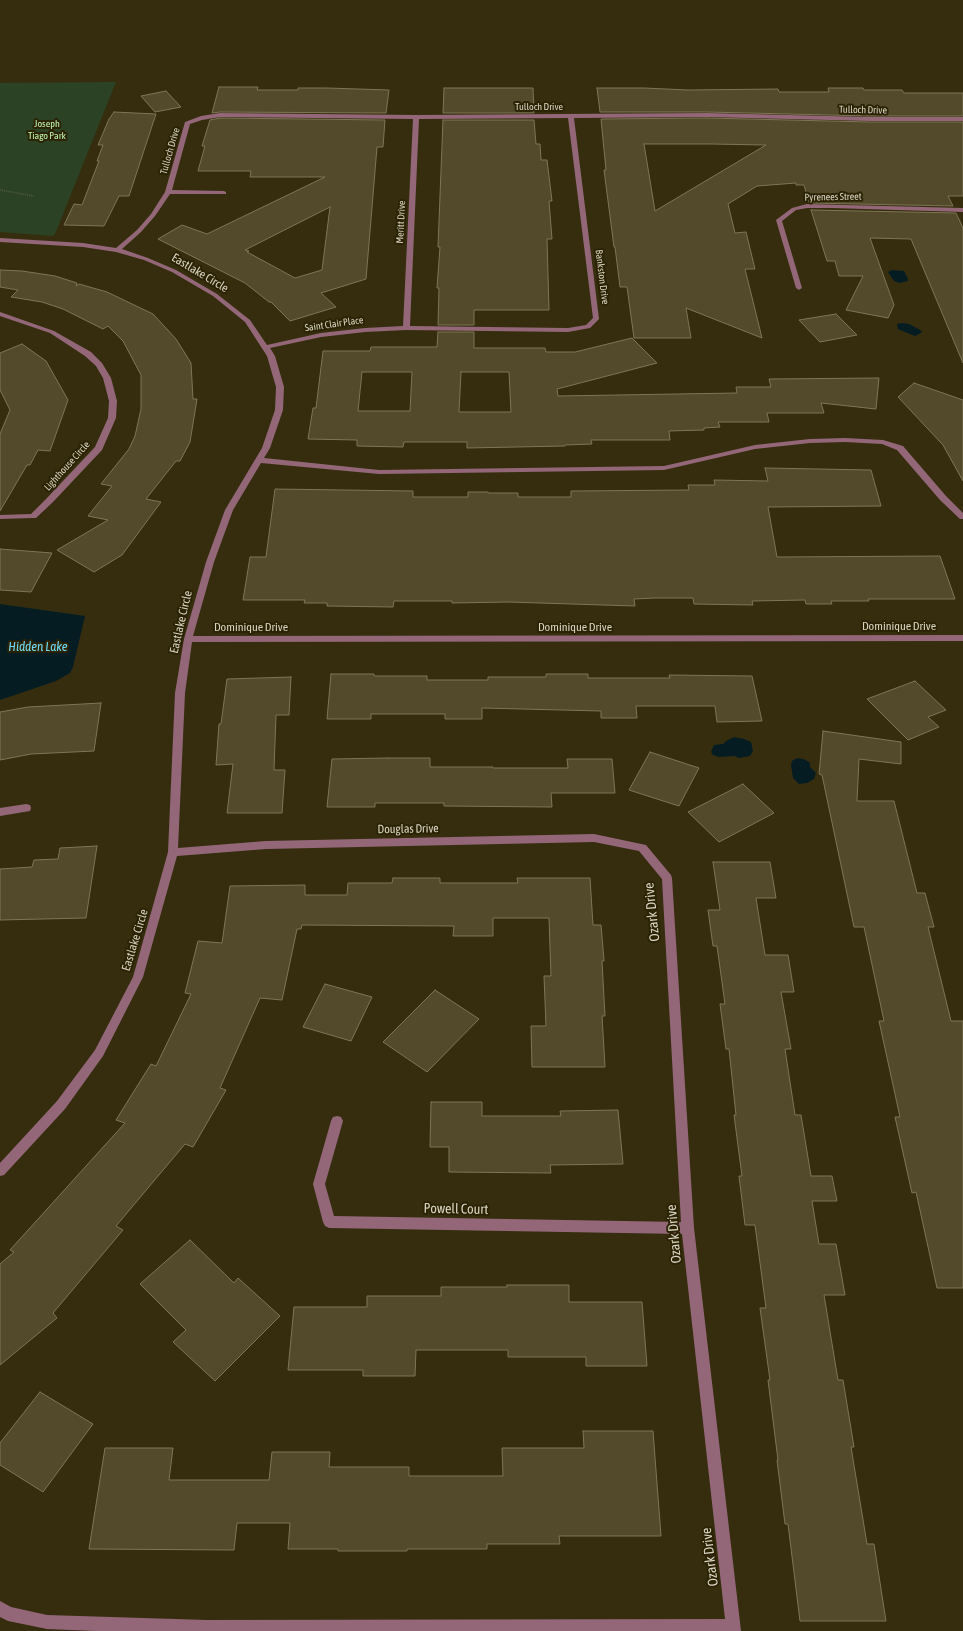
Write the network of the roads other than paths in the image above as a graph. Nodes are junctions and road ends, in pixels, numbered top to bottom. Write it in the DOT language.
graph roads {
  1 [pos="571,116"];
  2 [pos="416,117"];
  3 [pos="963,119"];
  4 [pos="168,192"];
  5 [pos="224,193"];
  6 [pos="963,210"];
  7 [pos="0,240"];
  8 [pos="117,250"];
  9 [pos="799,288"];
  10 [pos="0,314"];
  11 [pos="406,328"];
  12 [pos="266,347"];
  13 [pos="259,460"];
  14 [pos="0,517"];
  15 [pos="963,517"];
  16 [pos="963,638"];
  17 [pos="188,639"];
  18 [pos="26,808"];
  19 [pos="0,812"];
  20 [pos="642,848"];
  21 [pos="173,852"];
  22 [pos="337,1121"];
  23 [pos="0,1171"];
  24 [pos="688,1228"];
  25 [pos="0,1608"];
  26 [pos="734,1628"];
  1 -- 2 [label="street, Tulloch Drive"];
  1 -- 3 [label="street, Tulloch Drive"];
  1 -- 11 [label="street, Bankston Drive"];
  2 -- 4 [label="street, Tulloch Drive"];
  2 -- 11 [label="street, Meritt Drive"];
  4 -- 5 [label="street"];
  4 -- 8 [label="street"];
  6 -- 9 [label="street, Pyrenees Street"];
  7 -- 8 [label="street, Eastlake Circle"];
  8 -- 12 [label="street, Eastlake Circle"];
  10 -- 14 [label="street, Lighthouse Circle"];
  11 -- 12 [label="street, Saint Clair Place"];
  12 -- 13 [label="street, Eastlake Circle"];
  13 -- 15 [label="street"];
  13 -- 17 [label="street, Eastlake Circle"];
  16 -- 17 [label="street, Dominique Drive"];
  17 -- 21 [label="street, Eastlake Circle"];
  18 -- 19 [label="street"];
  20 -- 21 [label="street, Douglas Drive"];
  20 -- 24 [label="street, Ozark Drive"];
  21 -- 23 [label="street, Eastlake Circle"];
  22 -- 24 [label="street, Powell Court"];
  24 -- 26 [label="street, Ozark Drive"];
  25 -- 26 [label="street"];
}
